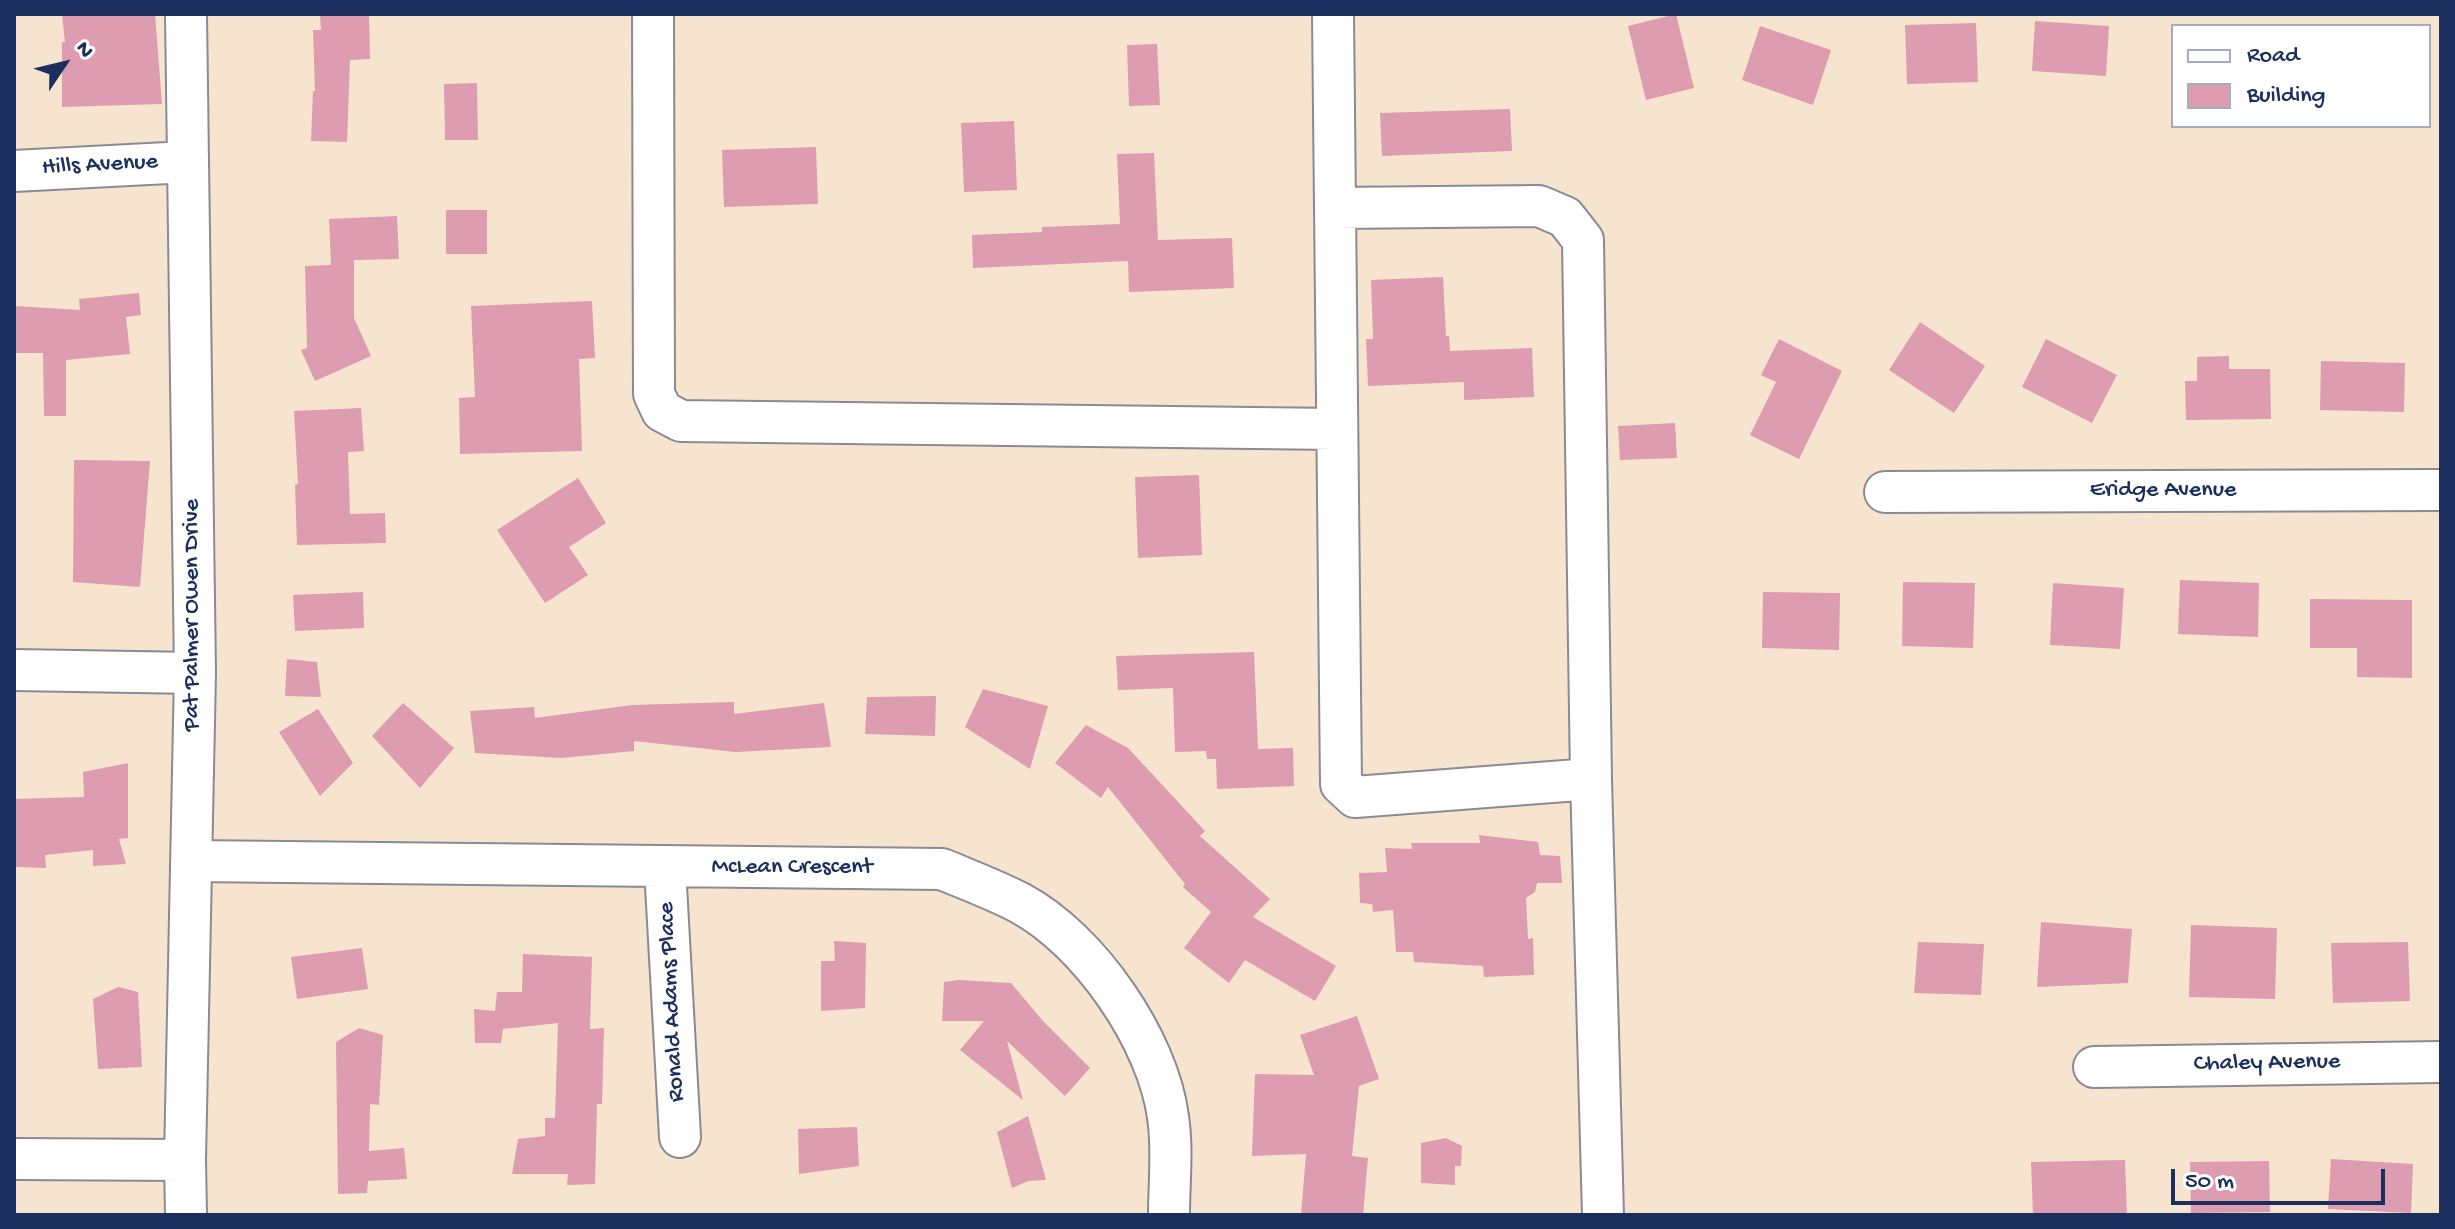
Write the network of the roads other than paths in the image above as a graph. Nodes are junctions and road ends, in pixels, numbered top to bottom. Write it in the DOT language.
graph roads {
  1 [pos="186,14"];
  2 [pos="653,14"];
  3 [pos="1333,14"];
  4 [pos="187,162"];
  5 [pos="14,171"];
  6 [pos="1335,208"];
  7 [pos="1336,429"];
  8 [pos="2441,490"];
  9 [pos="1885,492"];
  10 [pos="14,670"];
  11 [pos="195,673"];
  12 [pos="1591,779"];
  13 [pos="192,861"];
  14 [pos="665,868"];
  15 [pos="2441,1062"];
  16 [pos="2094,1067"];
  17 [pos="680,1137"];
  18 [pos="14,1159"];
  19 [pos="185,1160"];
  20 [pos="186,1215"];
  21 [pos="1169,1215"];
  22 [pos="1603,1215"];
  1 -- 4 [label="street, Pat Palmer Owen Drive"];
  2 -- 7 [label="street"];
  3 -- 6 [label="street"];
  4 -- 5 [label="street, Hills Avenue"];
  4 -- 11 [label="street, Pat Palmer Owen Drive"];
  6 -- 7 [label="street"];
  6 -- 12 [label="street"];
  7 -- 12 [label="street"];
  8 -- 9 [label="street, Eridge Avenue"];
  10 -- 11 [label="street"];
  11 -- 13 [label="street, Pat Palmer Owen Drive"];
  12 -- 22 [label="street"];
  13 -- 14 [label="street, McLean Crescent"];
  13 -- 19 [label="street, Pat Palmer Owen Drive"];
  14 -- 17 [label="street, Ronald Adams Place"];
  14 -- 21 [label="street, McLean Crescent"];
  15 -- 16 [label="street, Chaley Avenue"];
  18 -- 19 [label="street"];
  19 -- 20 [label="street, Pat Palmer Owen Drive"];
}
